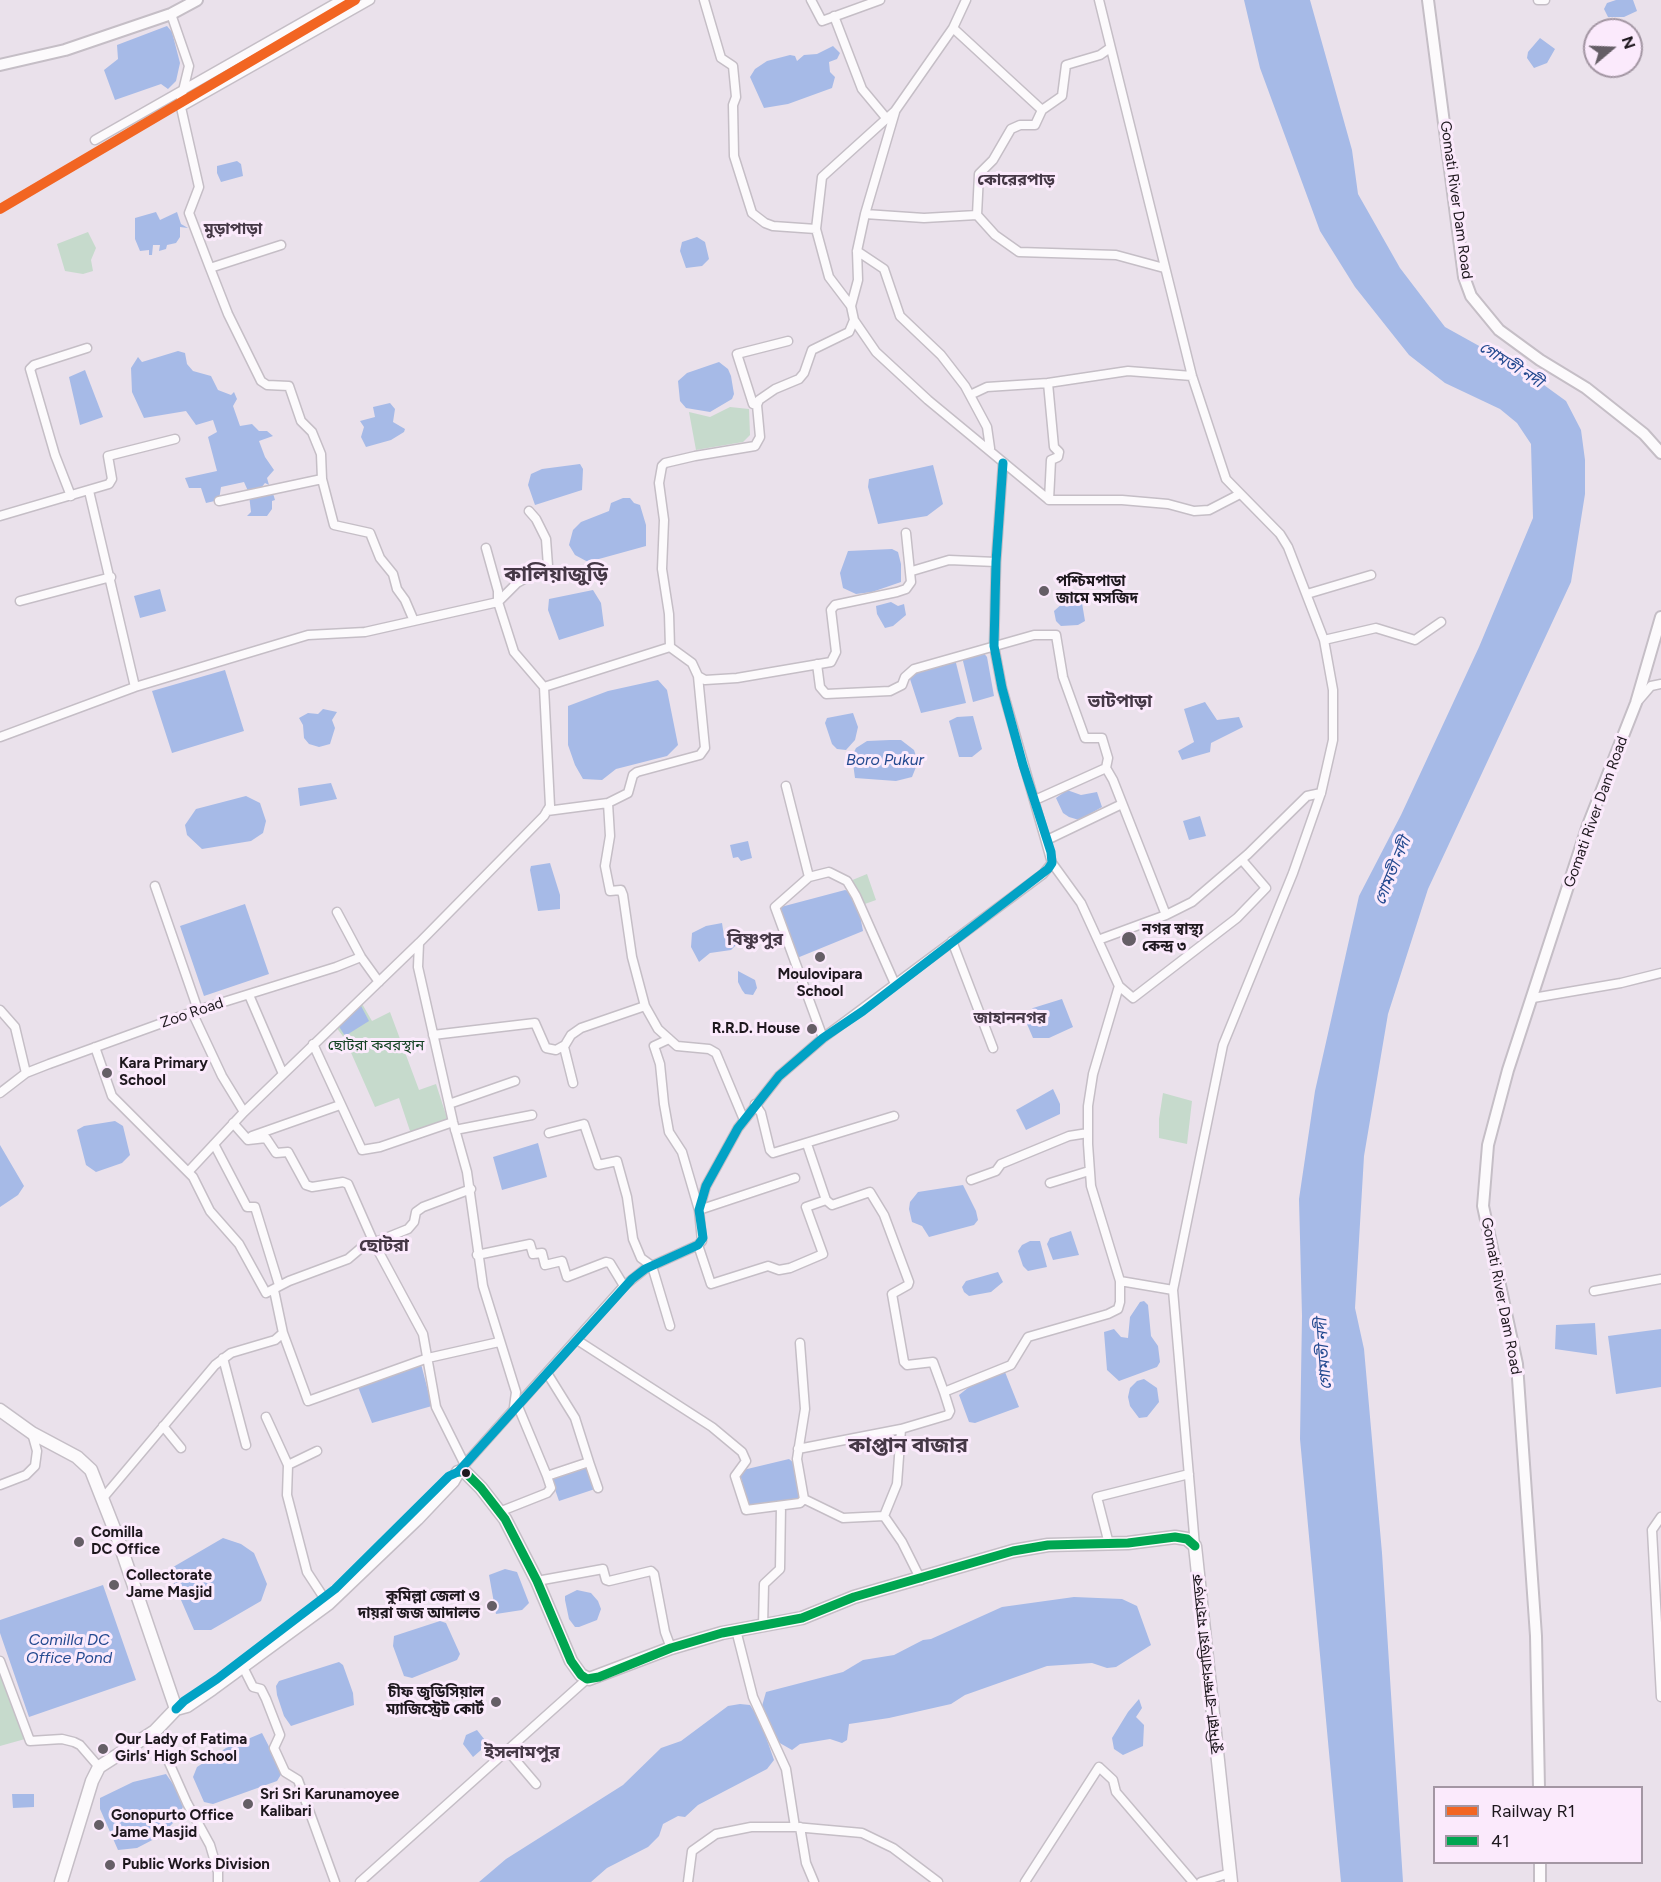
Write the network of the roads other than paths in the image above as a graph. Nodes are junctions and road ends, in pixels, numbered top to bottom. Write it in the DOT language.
graph roads {
  1 [pos="197,0"];
  2 [pos="341,0"];
  3 [pos="370,0"];
  4 [pos="704,0"];
  5 [pos="812,0"];
  6 [pos="880,0"];
  7 [pos="966,0"];
  8 [pos="1099,0"];
  9 [pos="1428,0"];
  10 [pos="1538,0"];
  11 [pos="1545,0"];
  12 [pos="171,14"];
  13 [pos="834,16"];
  14 [pos="952,28"];
  15 [pos="1110,48"];
  16 [pos="0,65"];
  17 [pos="180,93"];
  18 [pos="181,107"];
  19 [pos="1042,110"];
  20 [pos="895,111"];
  21 [pos="887,118"];
  22 [pos="95,140"];
  23 [pos="865,214"];
  24 [pos="977,214"];
  25 [pos="816,228"];
  26 [pos="281,245"];
  27 [pos="857,251"];
  28 [pos="210,268"];
  29 [pos="1164,268"];
  30 [pos="851,306"];
  31 [pos="854,320"];
  32 [pos="788,341"];
  33 [pos="87,348"];
  34 [pos="1192,376"];
  35 [pos="1048,383"];
  36 [pos="970,395"];
  37 [pos="757,405"];
  38 [pos="176,439"];
  39 [pos="990,448"];
  40 [pos="1661,453"];
  41 [pos="1003,463"];
  42 [pos="322,479"];
  43 [pos="90,491"];
  44 [pos="1240,494"];
  45 [pos="71,496"];
  46 [pos="1049,500"];
  47 [pos="219,501"];
  48 [pos="529,511"];
  49 [pos="0,516"];
  50 [pos="906,532"];
  51 [pos="486,548"];
  52 [pos="996,562"];
  53 [pos="912,571"];
  54 [pos="1371,575"];
  55 [pos="111,577"];
  56 [pos="1307,594"];
  57 [pos="20,601"];
  58 [pos="498,602"];
  59 [pos="1661,617"];
  60 [pos="414,621"];
  61 [pos="1441,622"];
  62 [pos="1324,640"];
  63 [pos="994,646"];
  64 [pos="670,647"];
  65 [pos="817,664"];
  66 [pos="698,676"];
  67 [pos="1661,684"];
  68 [pos="135,687"];
  69 [pos="544,687"];
  70 [pos="1636,703"];
  71 [pos="0,737"];
  72 [pos="1106,768"];
  73 [pos="786,786"];
  74 [pos="1321,793"];
  75 [pos="1035,800"];
  76 [pos="608,803"];
  77 [pos="1122,804"];
  78 [pos="547,811"];
  79 [pos="1047,840"];
  80 [pos="1242,860"];
  81 [pos="1052,863"];
  82 [pos="809,877"];
  83 [pos="155,886"];
  84 [pos="337,912"];
  85 [pos="1166,915"];
  86 [pos="1098,940"];
  87 [pos="952,941"];
  88 [pos="419,943"];
  89 [pos="361,957"];
  90 [pos="404,958"];
  91 [pos="418,968"];
  92 [pos="1661,973"];
  93 [pos="379,982"];
  94 [pos="895,984"];
  95 [pos="1119,986"];
  96 [pos="249,995"];
  97 [pos="1533,998"];
  98 [pos="645,1006"];
  99 [pos="0,1010"];
  100 [pos="195,1011"];
  101 [pos="433,1035"];
  102 [pos="823,1038"];
  103 [pos="669,1039"];
  104 [pos="313,1044"];
  105 [pos="95,1047"];
  106 [pos="564,1047"];
  107 [pos="993,1048"];
  108 [pos="26,1074"];
  109 [pos="283,1074"];
  110 [pos="515,1081"];
  111 [pos="573,1083"];
  112 [pos="0,1093"];
  113 [pos="449,1104"];
  114 [pos="755,1104"];
  115 [pos="340,1105"];
  116 [pos="244,1112"];
  117 [pos="532,1115"];
  118 [pos="894,1116"];
  119 [pos="744,1120"];
  120 [pos="233,1124"];
  121 [pos="454,1126"];
  122 [pos="549,1133"];
  123 [pos="1088,1133"];
  124 [pos="246,1138"];
  125 [pos="214,1144"];
  126 [pos="807,1144"];
  127 [pos="1089,1171"];
  128 [pos="189,1172"];
  129 [pos="795,1178"];
  130 [pos="971,1180"];
  131 [pos="1050,1183"];
  132 [pos="471,1189"];
  133 [pos="826,1200"];
  134 [pos="699,1210"];
  135 [pos="374,1243"];
  136 [pos="698,1245"];
  137 [pos="477,1255"];
  138 [pos="652,1266"];
  139 [pos="1661,1280"];
  140 [pos="1120,1281"];
  141 [pos="624,1286"];
  142 [pos="273,1290"];
  143 [pos="1173,1290"];
  144 [pos="1594,1291"];
  145 [pos="670,1326"];
  146 [pos="283,1333"];
  147 [pos="577,1340"];
  148 [pos="499,1342"];
  149 [pos="800,1343"];
  150 [pos="223,1358"];
  151 [pos="428,1358"];
  152 [pos="547,1373"];
  153 [pos="516,1392"];
  154 [pos="945,1392"];
  155 [pos="528,1393"];
  156 [pos="516,1405"];
  157 [pos="0,1410"];
  158 [pos="266,1417"];
  159 [pos="163,1426"];
  160 [pos="901,1429"];
  161 [pos="32,1433"];
  162 [pos="246,1445"];
  163 [pos="181,1448"];
  164 [pos="798,1449"];
  165 [pos="317,1451"];
  166 [pos="589,1462"];
  167 [pos="288,1465"];
  168 [pos="461,1468"];
  169 [pos="1189,1474"];
  170 [pos="547,1476"];
  171 [pos="0,1485"];
  172 [pos="598,1488"];
  173 [pos="103,1498"];
  174 [pos="804,1499"];
  175 [pos="781,1506"];
  176 [pos="499,1512"];
  177 [pos="884,1516"];
  178 [pos="1661,1517"];
  179 [pos="1109,1544"];
  180 [pos="1195,1546"];
  181 [pos="921,1580"];
  182 [pos="537,1581"];
  183 [pos="326,1601"];
  184 [pos="764,1626"];
  185 [pos="736,1630"];
  186 [pos="671,1648"];
  187 [pos="0,1661"];
  188 [pos="243,1667"];
  189 [pos="587,1679"];
  190 [pos="1661,1697"];
  191 [pos="176,1709"];
  192 [pos="154,1731"];
  193 [pos="507,1750"];
  194 [pos="99,1767"];
  195 [pos="536,1784"];
  196 [pos="1539,1786"];
  197 [pos="797,1827"];
  198 [pos="1540,1864"];
  199 [pos="1230,1877"];
  200 [pos="364,1881"];
  201 [pos="61,1882"];
  202 [pos="218,1882"];
  203 [pos="335,1882"];
  204 [pos="688,1882"];
  205 [pos="814,1882"];
  206 [pos="938,1882"];
  207 [pos="1025,1882"];
  208 [pos="1192,1882"];
  209 [pos="1201,1882"];
  210 [pos="1540,1882"];
  1 -- 12 [label="main road"];
  2 -- 17 [label="street"];
  3 -- 18 [label="street"];
  4 -- 25 [label="street"];
  5 -- 13 [label="street"];
  6 -- 13 [label="street"];
  7 -- 14 [label="street"];
  8 -- 15 [label="street"];
  9 -- 40 [label="main road, Gomati River Dam Road"];
  10 -- 11 [label="street"];
  12 -- 16 [label="main road"];
  12 -- 17 [label="street"];
  13 -- 21 [label="street"];
  14 -- 19 [label="street"];
  14 -- 20 [label="street"];
  15 -- 19 [label="street"];
  15 -- 29 [label="street"];
  17 -- 18 [label="street"];
  17 -- 22 [label="street"];
  18 -- 28 [label="street"];
  19 -- 24 [label="street"];
  20 -- 21 [label="street"];
  20 -- 23 [label="street"];
  21 -- 25 [label="street"];
  23 -- 24 [label="street"];
  23 -- 27 [label="street"];
  24 -- 29 [label="street"];
  25 -- 30 [label="street"];
  26 -- 28 [label="street"];
  27 -- 30 [label="street"];
  27 -- 36 [label="street"];
  28 -- 42 [label="street"];
  29 -- 34 [label="street"];
  30 -- 31 [label="street"];
  31 -- 37 [label="street"];
  31 -- 39 [label="street"];
  32 -- 37 [label="street"];
  33 -- 45 [label="street"];
  34 -- 35 [label="street"];
  34 -- 44 [label="street"];
  35 -- 36 [label="street"];
  35 -- 46 [label="street"];
  36 -- 39 [label="street"];
  37 -- 64 [label="street"];
  38 -- 43 [label="street"];
  39 -- 41 [label="street"];
  41 -- 46 [label="street"];
  41 -- 52 [label="street"];
  42 -- 47 [label="street"];
  42 -- 60 [label="street"];
  43 -- 45 [label="street"];
  43 -- 55 [label="street"];
  44 -- 46 [label="street"];
  44 -- 56 [label="street"];
  45 -- 49 [label="street"];
  48 -- 58 [label="street"];
  50 -- 53 [label="street"];
  51 -- 58 [label="street"];
  52 -- 53 [label="street"];
  52 -- 63 [label="street"];
  53 -- 65 [label="street"];
  54 -- 56 [label="street"];
  55 -- 57 [label="street"];
  55 -- 68 [label="street"];
  56 -- 62 [label="street"];
  58 -- 60 [label="street"];
  58 -- 69 [label="street"];
  59 -- 70 [label="main road, Gomati River Dam Road"];
  60 -- 68 [label="street"];
  61 -- 62 [label="street"];
  62 -- 74 [label="street"];
  63 -- 65 [label="street"];
  63 -- 72 [label="street"];
  63 -- 75 [label="street"];
  64 -- 66 [label="street"];
  64 -- 69 [label="street"];
  65 -- 66 [label="street"];
  66 -- 76 [label="street"];
  67 -- 70 [label="street"];
  68 -- 71 [label="street"];
  69 -- 78 [label="street"];
  70 -- 97 [label="main road, Gomati River Dam Road"];
  72 -- 75 [label="street"];
  72 -- 77 [label="street"];
  73 -- 82 [label="street"];
  74 -- 80 [label="street"];
  74 -- 143 [label="street"];
  75 -- 79 [label="street"];
  76 -- 78 [label="street"];
  76 -- 98 [label="street"];
  77 -- 79 [label="street"];
  77 -- 85 [label="street"];
  78 -- 88 [label="street"];
  79 -- 81 [label="street"];
  80 -- 85 [label="street"];
  80 -- 95 [label="street"];
  81 -- 86 [label="street"];
  81 -- 87 [label="street"];
  82 -- 94 [label="street"];
  82 -- 102 [label="street"];
  83 -- 100 [label="street"];
  84 -- 89 [label="street"];
  85 -- 86 [label="street"];
  86 -- 95 [label="street"];
  87 -- 94 [label="street"];
  87 -- 107 [label="street"];
  88 -- 90 [label="street"];
  88 -- 91 [label="street"];
  89 -- 93 [label="street"];
  89 -- 96 [label="street, Zoo Road"];
  90 -- 91 [label="street"];
  90 -- 93 [label="street"];
  91 -- 101 [label="street"];
  92 -- 97 [label="street"];
  93 -- 104 [label="street"];
  94 -- 102 [label="street"];
  95 -- 123 [label="street"];
  96 -- 100 [label="street, Zoo Road"];
  96 -- 109 [label="street"];
  97 -- 196 [label="main road, Gomati River Dam Road"];
  98 -- 103 [label="street"];
  98 -- 106 [label="street"];
  99 -- 108 [label="street"];
  100 -- 105 [label="street, Zoo Road"];
  100 -- 116 [label="street"];
  101 -- 106 [label="street"];
  101 -- 113 [label="street"];
  102 -- 114 [label="street"];
  103 -- 119 [label="street"];
  103 -- 134 [label="street"];
  104 -- 109 [label="street"];
  104 -- 115 [label="street"];
  105 -- 108 [label="street, Zoo Road"];
  105 -- 128 [label="street"];
  106 -- 111 [label="street"];
  108 -- 112 [label="street, Zoo Road"];
  109 -- 116 [label="street"];
  110 -- 113 [label="street"];
  113 -- 121 [label="street"];
  114 -- 119 [label="street"];
  114 -- 126 [label="street"];
  115 -- 121 [label="street"];
  115 -- 124 [label="street"];
  116 -- 120 [label="street"];
  117 -- 121 [label="street"];
  118 -- 126 [label="street"];
  119 -- 134 [label="street"];
  120 -- 124 [label="street"];
  120 -- 125 [label="street"];
  121 -- 132 [label="street"];
  122 -- 138 [label="street"];
  123 -- 127 [label="street"];
  123 -- 130 [label="street"];
  124 -- 135 [label="street"];
  125 -- 128 [label="street"];
  125 -- 142 [label="street"];
  126 -- 133 [label="street"];
  127 -- 131 [label="street"];
  127 -- 140 [label="street"];
  128 -- 142 [label="street"];
  129 -- 134 [label="street"];
  132 -- 135 [label="street"];
  132 -- 137 [label="street"];
  133 -- 136 [label="street"];
  133 -- 154 [label="street"];
  134 -- 136 [label="street"];
  135 -- 142 [label="street"];
  135 -- 151 [label="street"];
  136 -- 138 [label="street"];
  137 -- 141 [label="street"];
  137 -- 148 [label="street"];
  138 -- 141 [label="street"];
  138 -- 145 [label="street"];
  139 -- 144 [label="street"];
  140 -- 143 [label="street"];
  140 -- 154 [label="street"];
  141 -- 147 [label="street"];
  142 -- 146 [label="street"];
  143 -- 169 [label="street"];
  146 -- 150 [label="street"];
  146 -- 151 [label="street"];
  147 -- 152 [label="street"];
  147 -- 175 [label="street"];
  148 -- 151 [label="street"];
  148 -- 153 [label="street"];
  149 -- 164 [label="street"];
  150 -- 159 [label="street"];
  150 -- 162 [label="street"];
  151 -- 168 [label="street"];
  152 -- 155 [label="street"];
  152 -- 166 [label="street"];
  153 -- 155 [label="street"];
  153 -- 156 [label="street"];
  154 -- 160 [label="street"];
  155 -- 156 [label="street"];
  156 -- 168 [label="street"];
  156 -- 170 [label="street"];
  157 -- 161 [label="highway"];
  158 -- 167 [label="street"];
  159 -- 163 [label="street"];
  159 -- 173 [label="street"];
  160 -- 164 [label="street"];
  160 -- 177 [label="street"];
  161 -- 171 [label="street"];
  161 -- 173 [label="highway"];
  164 -- 174 [label="street"];
  165 -- 167 [label="street"];
  166 -- 170 [label="street"];
  166 -- 172 [label="street"];
  167 -- 183 [label="street"];
  168 -- 176 [label="highway"];
  168 -- 183 [label="highway"];
  169 -- 179 [label="street"];
  169 -- 180 [label="street"];
  170 -- 176 [label="street"];
  173 -- 191 [label="highway"];
  174 -- 175 [label="street"];
  174 -- 177 [label="street"];
  175 -- 184 [label="street"];
  176 -- 182 [label="highway"];
  177 -- 181 [label="street"];
  178 -- 190 [label="street"];
  179 -- 180 [label="highway"];
  179 -- 181 [label="highway"];
  180 -- 199 [label="highway, কুমিল্লা–ব্রাহ্মণবাড়িয়া মহাসড়ক"];
  181 -- 184 [label="highway"];
  182 -- 186 [label="street"];
  182 -- 189 [label="highway"];
  183 -- 188 [label="highway"];
  183 -- 191 [label="highway"];
  184 -- 185 [label="highway"];
  185 -- 186 [label="highway"];
  185 -- 197 [label="street"];
  186 -- 189 [label="highway"];
  187 -- 194 [label="street"];
  188 -- 191 [label="highway"];
  188 -- 203 [label="street"];
  189 -- 193 [label="street"];
  191 -- 192 [label="highway"];
  192 -- 194 [label="highway"];
  192 -- 202 [label="street"];
  193 -- 195 [label="street"];
  193 -- 200 [label="street"];
  194 -- 201 [label="highway"];
  197 -- 204 [label="street"];
  197 -- 205 [label="street"];
  197 -- 206 [label="street"];
  198 -- 210 [label="main road"];
  199 -- 209 [label="street"];
  207 -- 208 [label="street"];
}
